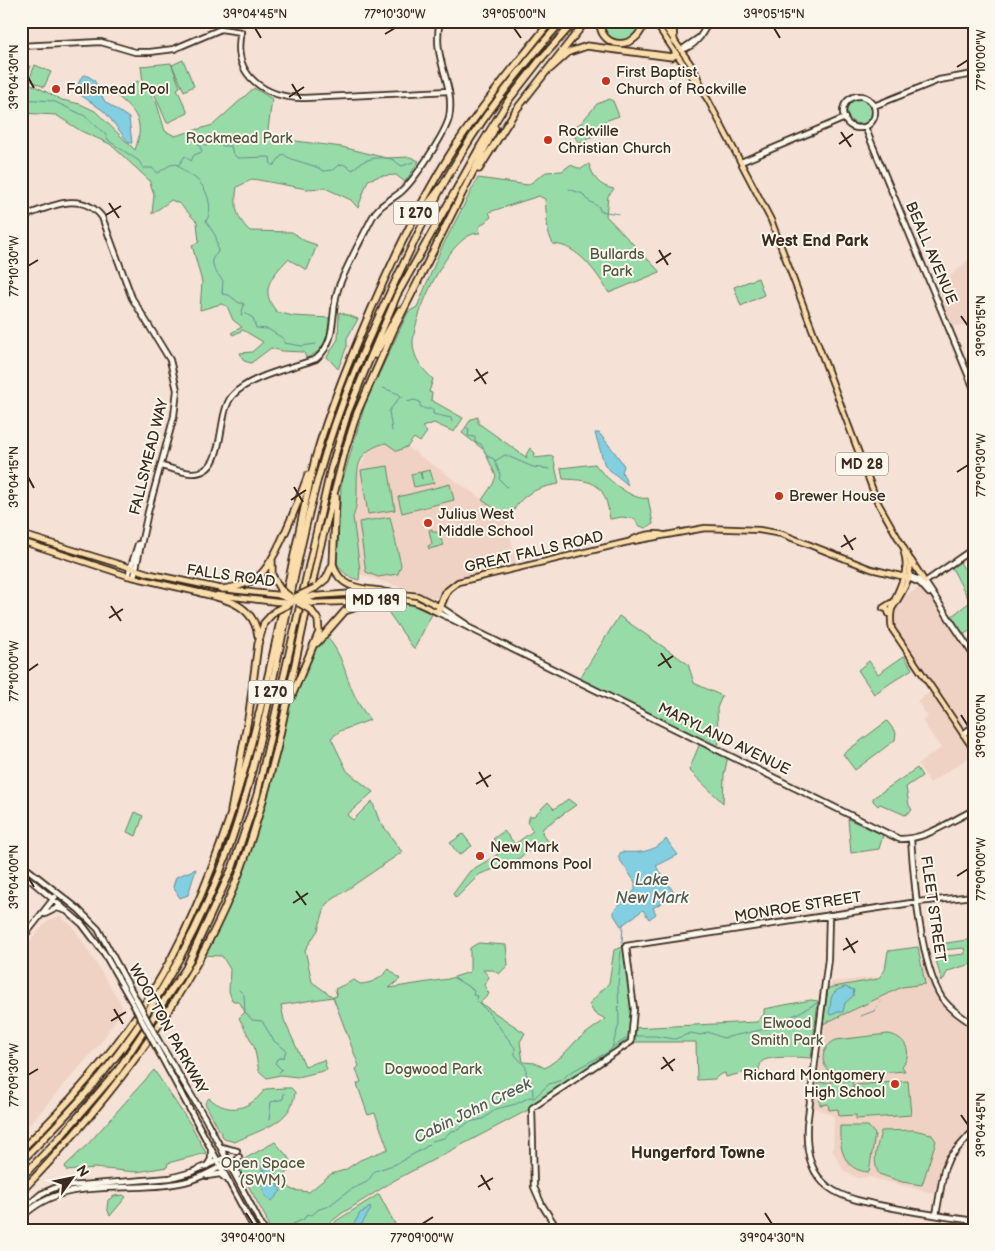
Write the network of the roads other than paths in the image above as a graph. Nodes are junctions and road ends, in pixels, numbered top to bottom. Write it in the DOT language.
graph roads {
  1 [pos="440,21"];
  2 [pos="551,21"];
  3 [pos="562,21"];
  4 [pos="575,21"];
  5 [pos="586,21"];
  6 [pos="600,21"];
  7 [pos="644,21"];
  8 [pos="654,21"];
  9 [pos="661,21"];
  10 [pos="676,21"];
  11 [pos="709,21"];
  12 [pos="674,41"];
  13 [pos="21,46"];
  14 [pos="678,52"];
  15 [pos="974,74"];
  16 [pos="536,82"];
  17 [pos="449,91"];
  18 [pos="508,101"];
  19 [pos="874,106"];
  20 [pos="845,118"];
  21 [pos="865,127"];
  22 [pos="741,162"];
  23 [pos="445,182"];
  24 [pos="460,201"];
  25 [pos="21,217"];
  26 [pos="399,245"];
  27 [pos="422,273"];
  28 [pos="360,383"];
  29 [pos="974,389"];
  30 [pos="345,451"];
  31 [pos="315,459"];
  32 [pos="161,466"];
  33 [pos="21,534"];
  34 [pos="141,538"];
  35 [pos="21,541"];
  36 [pos="903,547"];
  37 [pos="974,548"];
  38 [pos="272,557"];
  39 [pos="910,559"];
  40 [pos="332,564"];
  41 [pos="130,568"];
  42 [pos="136,570"];
  43 [pos="131,577"];
  44 [pos="906,577"];
  45 [pos="925,582"];
  46 [pos="224,589"];
  47 [pos="448,590"];
  48 [pos="381,591"];
  49 [pos="279,592"];
  50 [pos="201,593"];
  51 [pos="442,597"];
  52 [pos="424,599"];
  53 [pos="294,600"];
  54 [pos="313,600"];
  55 [pos="377,600"];
  56 [pos="937,601"];
  57 [pos="277,602"];
  58 [pos="440,607"];
  59 [pos="437,612"];
  60 [pos="890,613"];
  61 [pos="466,624"];
  62 [pos="258,644"];
  63 [pos="314,647"];
  64 [pos="974,656"];
  65 [pos="974,726"];
  66 [pos="963,734"];
  67 [pos="277,748"];
  68 [pos="974,750"];
  69 [pos="973,812"];
  70 [pos="231,815"];
  71 [pos="899,839"];
  72 [pos="911,839"];
  73 [pos="912,848"];
  74 [pos="21,864"];
  75 [pos="21,872"];
  76 [pos="58,892"];
  77 [pos="974,896"];
  78 [pos="54,898"];
  79 [pos="918,902"];
  80 [pos="72,913"];
  81 [pos="829,915"];
  82 [pos="40,918"];
  83 [pos="21,940"];
  84 [pos="134,1002"];
  85 [pos="974,1025"];
  86 [pos="974,1130"];
  87 [pos="220,1146"];
  88 [pos="211,1147"];
  89 [pos="21,1150"];
  90 [pos="237,1150"];
  91 [pos="226,1157"];
  92 [pos="239,1157"];
  93 [pos="218,1161"];
  94 [pos="21,1162"];
  95 [pos="229,1162"];
  96 [pos="207,1166"];
  97 [pos="221,1166"];
  98 [pos="21,1178"];
  99 [pos="189,1181"];
  100 [pos="239,1181"];
  101 [pos="229,1182"];
  102 [pos="23,1190"];
  103 [pos="21,1211"];
  104 [pos="936,1215"];
  105 [pos="21,1218"];
  106 [pos="974,1221"];
  107 [pos="255,1230"];
  108 [pos="264,1230"];
  109 [pos="558,1230"];
  1 -- 17 [label="street"];
  2 -- 26 [label="highway, I 270"];
  3 -- 23 [label="highway, I 270"];
  4 -- 18 [label="highway, I 270"];
  5 -- 16 [label="highway, I 270"];
  6 -- 7 [label="highway"];
  8 -- 14 [label="main road, MD 28"];
  9 -- 12 [label="main road, MD 28"];
  10 -- 12 [label="highway"];
  11 -- 14 [label="street"];
  12 -- 14 [label="main road, MD 28"];
  13 -- 17 [label="street"];
  14 -- 16 [label="highway"];
  14 -- 22 [label="main road, MD 28"];
  15 -- 19 [label="street"];
  16 -- 24 [label="highway, I 270"];
  17 -- 32 [label="street"];
  18 -- 24 [label="highway"];
  18 -- 28 [label="highway, I 270"];
  19 -- 20 [label="street"];
  19 -- 21 [label="street"];
  20 -- 21 [label="street"];
  20 -- 22 [label="street"];
  21 -- 29 [label="street, BEALL AVENUE"];
  22 -- 36 [label="main road, MD 28"];
  23 -- 26 [label="highway"];
  23 -- 94 [label="highway, I 270"];
  24 -- 27 [label="highway, I 270"];
  25 -- 32 [label="street, FALLSMEAD WAY"];
  26 -- 31 [label="highway, I 270"];
  27 -- 28 [label="highway"];
  27 -- 30 [label="highway, I 270"];
  28 -- 98 [label="highway, I 270"];
  30 -- 40 [label="highway"];
  30 -- 67 [label="highway, I 270"];
  31 -- 38 [label="highway"];
  31 -- 70 [label="highway, I 270"];
  32 -- 34 [label="street, FALLSMEAD WAY"];
  33 -- 41 [label="main road, FALLS ROAD"];
  34 -- 41 [label="street, FALLSMEAD WAY"];
  34 -- 42 [label="street, FALLSMEAD WAY"];
  35 -- 43 [label="main road, FALLS ROAD"];
  36 -- 39 [label="main road, MD 28"];
  36 -- 44 [label="main road, MD 28"];
  37 -- 45 [label="street"];
  38 -- 46 [label="highway"];
  38 -- 49 [label="highway"];
  39 -- 44 [label="main road, MD 28"];
  39 -- 45 [label="main road"];
  40 -- 48 [label="highway"];
  40 -- 53 [label="highway, bridge"];
  41 -- 42 [label="main road, FALLS ROAD"];
  41 -- 43 [label="street, FALLSMEAD WAY"];
  42 -- 43 [label="street, FALLSMEAD WAY"];
  42 -- 46 [label="main road, FALLS ROAD"];
  43 -- 50 [label="main road, FALLS ROAD"];
  44 -- 45 [label="street"];
  44 -- 47 [label="main road, GREAT FALLS ROAD"];
  44 -- 56 [label="street"];
  44 -- 60 [label="main road, MD 28"];
  44 -- 60 [label="main road, MD 28"];
  45 -- 56 [label="street"];
  46 -- 49 [label="main road, FALLS ROAD"];
  47 -- 51 [label="main road, GREAT FALLS ROAD"];
  47 -- 58 [label="main road"];
  48 -- 52 [label="main road, MD 189"];
  48 -- 54 [label="main road, MD 189"];
  49 -- 53 [label="highway, bridge"];
  50 -- 57 [label="main road, FALLS ROAD"];
  50 -- 62 [label="highway"];
  51 -- 52 [label="main road"];
  51 -- 58 [label="main road, GREAT FALLS ROAD"];
  52 -- 58 [label="main road, MD 189"];
  53 -- 54 [label="highway, bridge"];
  53 -- 57 [label="highway, bridge"];
  53 -- 62 [label="highway, bridge"];
  53 -- 63 [label="highway, bridge"];
  54 -- 55 [label="main road, MD 189"];
  55 -- 59 [label="main road, MD 189"];
  55 -- 63 [label="highway"];
  56 -- 64 [label="street"];
  58 -- 59 [label="main road, GREAT FALLS ROAD"];
  58 -- 61 [label="street, MARYLAND AVENUE"];
  59 -- 61 [label="street, MARYLAND AVENUE"];
  60 -- 66 [label="main road, MD 28"];
  61 -- 71 [label="street, MARYLAND AVENUE"];
  62 -- 70 [label="highway"];
  63 -- 67 [label="highway"];
  65 -- 66 [label="street"];
  66 -- 68 [label="main road, MD 28"];
  67 -- 102 [label="highway, I 270"];
  69 -- 72 [label="street, MARYLAND AVENUE"];
  70 -- 89 [label="highway, I 270"];
  71 -- 72 [label="street, MARYLAND AVENUE"];
  71 -- 73 [label="street"];
  72 -- 73 [label="street, FLEET STREET"];
  73 -- 79 [label="street, FLEET STREET"];
  74 -- 76 [label="street, WOOTTON PARKWAY"];
  75 -- 78 [label="street, WOOTTON PARKWAY"];
  76 -- 78 [label="street"];
  76 -- 84 [label="street, WOOTTON PARKWAY"];
  77 -- 79 [label="street, MONROE STREET"];
  78 -- 80 [label="street, WOOTTON PARKWAY"];
  78 -- 82 [label="street"];
  79 -- 81 [label="street, MONROE STREET"];
  79 -- 85 [label="street, FLEET STREET"];
  80 -- 82 [label="street"];
  80 -- 84 [label="street, WOOTTON PARKWAY"];
  81 -- 104 [label="street"];
  81 -- 109 [label="street, MONROE STREET"];
  82 -- 83 [label="street"];
  84 -- 87 [label="street, WOOTTON PARKWAY, bridge"];
  84 -- 88 [label="street, WOOTTON PARKWAY, bridge"];
  86 -- 104 [label="street"];
  87 -- 90 [label="street"];
  87 -- 91 [label="street, WOOTTON PARKWAY"];
  88 -- 93 [label="street, WOOTTON PARKWAY"];
  88 -- 96 [label="street"];
  91 -- 93 [label="street"];
  91 -- 95 [label="street, WOOTTON PARKWAY"];
  92 -- 100 [label="street"];
  93 -- 96 [label="street"];
  93 -- 97 [label="street, WOOTTON PARKWAY"];
  95 -- 97 [label="street"];
  95 -- 100 [label="street, WOOTTON PARKWAY"];
  96 -- 103 [label="street"];
  97 -- 99 [label="street"];
  97 -- 101 [label="street, WOOTTON PARKWAY"];
  99 -- 101 [label="street"];
  99 -- 105 [label="street"];
  100 -- 108 [label="street, WOOTTON PARKWAY"];
  101 -- 107 [label="street, WOOTTON PARKWAY"];
  104 -- 106 [label="street"];
}
